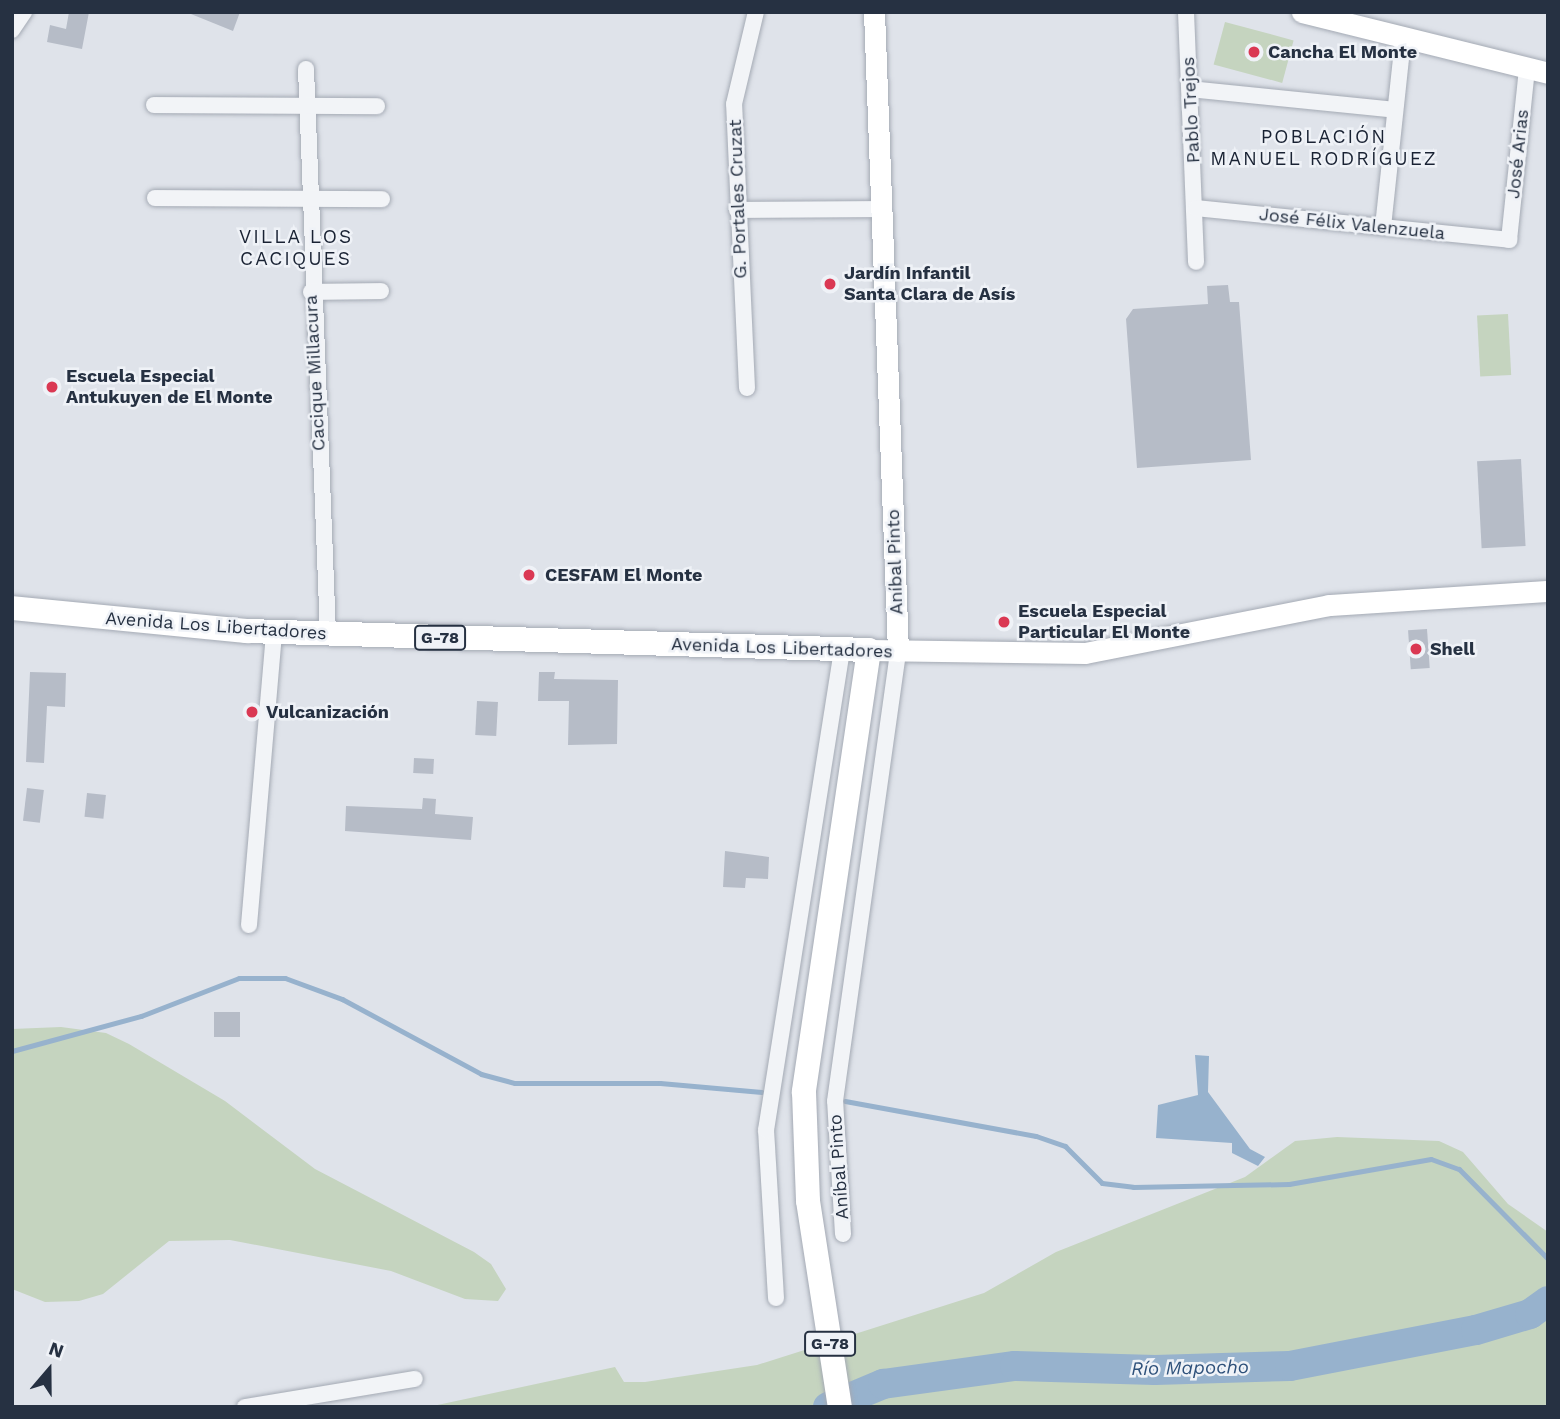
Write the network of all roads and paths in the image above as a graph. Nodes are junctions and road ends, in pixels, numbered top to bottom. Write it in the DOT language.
graph roads {
  1 [pos="24,12"];
  2 [pos="756,12"];
  3 [pos="874,12"];
  4 [pos="1186,12"];
  5 [pos="1303,12"];
  6 [pos="1339,17"];
  7 [pos="12,30"];
  8 [pos="1403,39"];
  9 [pos="306,69"];
  10 [pos="1537,71"];
  11 [pos="1190,89"];
  12 [pos="154,105"];
  13 [pos="306,106"];
  14 [pos="377,106"];
  15 [pos="1395,110"];
  16 [pos="155,198"];
  17 [pos="309,199"];
  18 [pos="382,200"];
  19 [pos="1196,208"];
  20 [pos="880,209"];
  21 [pos="737,210"];
  22 [pos="1383,227"];
  23 [pos="1509,240"];
  24 [pos="1196,262"];
  25 [pos="381,291"];
  26 [pos="311,292"];
  27 [pos="747,388"];
  28 [pos="1548,591"];
  29 [pos="12,608"];
  30 [pos="275,632"];
  31 [pos="328,634"];
  32 [pos="842,649"];
  33 [pos="898,651"];
  34 [pos="867,660"];
  35 [pos="834,701"];
  36 [pos="249,925"];
  37 [pos="843,1234"];
  38 [pos="776,1298"];
  39 [pos="415,1379"];
  40 [pos="245,1407"];
  41 [pos="840,1407"];
  1 -- 7 [label="street"];
  2 -- 21 [label="street, G. Portales Cruzat"];
  3 -- 20 [label="street, Aníbal Pinto"];
  4 -- 11 [label="street, Pablo Trejos"];
  5 -- 6 [label="street"];
  6 -- 8 [label="street"];
  8 -- 10 [label="street"];
  8 -- 15 [label="street"];
  9 -- 13 [label="street, Cacique Millacura"];
  10 -- 23 [label="street, José Arias"];
  11 -- 15 [label="street"];
  11 -- 19 [label="street, Pablo Trejos"];
  12 -- 13 [label="street"];
  13 -- 14 [label="street"];
  13 -- 17 [label="street, Cacique Millacura"];
  15 -- 22 [label="street"];
  16 -- 17 [label="street"];
  17 -- 18 [label="street"];
  17 -- 26 [label="street, Cacique Millacura"];
  19 -- 22 [label="street, José Félix Valenzuela"];
  19 -- 24 [label="street, Pablo Trejos"];
  20 -- 21 [label="street"];
  20 -- 33 [label="street, Aníbal Pinto"];
  21 -- 27 [label="street, G. Portales Cruzat"];
  22 -- 23 [label="street, José Félix Valenzuela"];
  25 -- 26 [label="street"];
  26 -- 31 [label="street, Cacique Millacura"];
  28 -- 33 [label="street, Avenida Los Libertadores"];
  29 -- 30 [label="main road, Avenida Los Libertadores / G-78"];
  30 -- 31 [label="main road, Avenida Los Libertadores / G-78"];
  30 -- 36 [label="street"];
  31 -- 32 [label="main road, Avenida Los Libertadores / G-78"];
  32 -- 34 [label="main road, Avenida Los Libertadores / G-78"];
  32 -- 35 [label="street"];
  33 -- 34 [label="street, Avenida Los Libertadores"];
  33 -- 37 [label="street, Aníbal Pinto"];
  34 -- 35 [label="street"];
  34 -- 41 [label="main road, Aníbal Pinto / G-78"];
  35 -- 38 [label="street"];
  39 -- 40 [label="street"];
}
